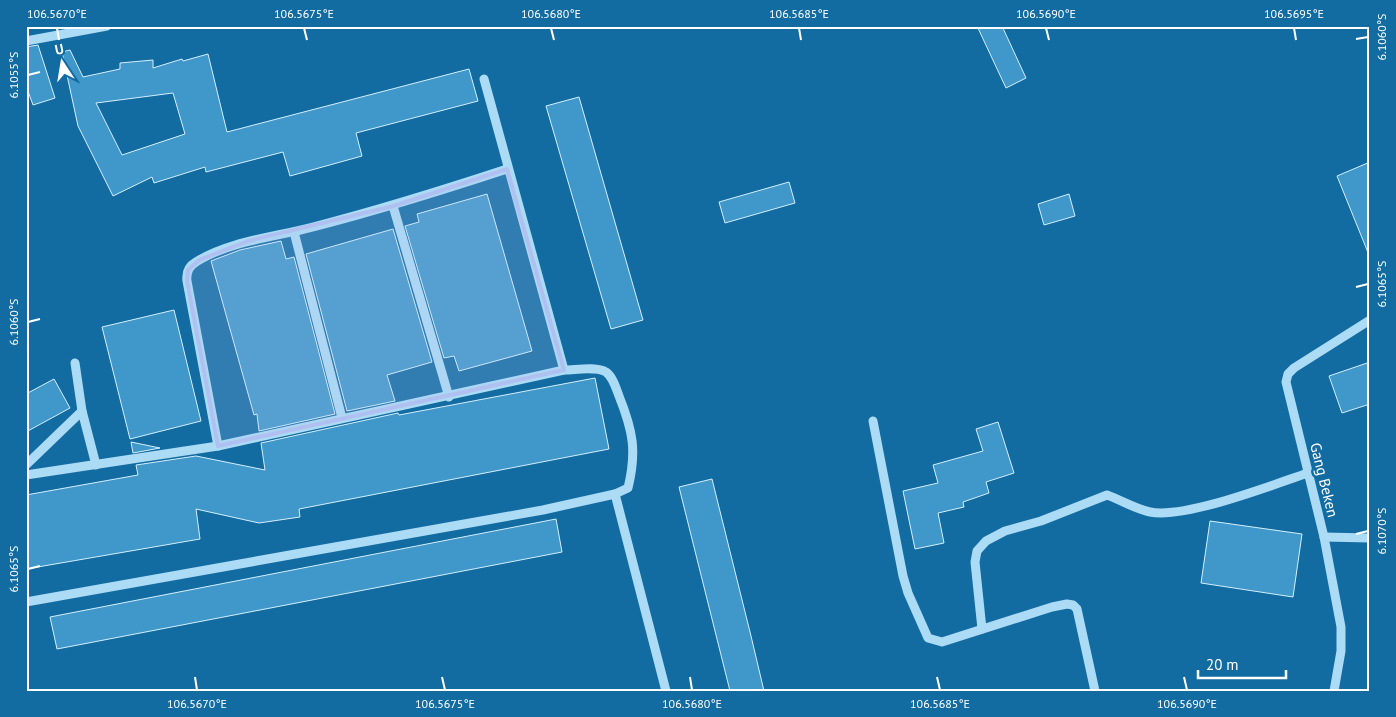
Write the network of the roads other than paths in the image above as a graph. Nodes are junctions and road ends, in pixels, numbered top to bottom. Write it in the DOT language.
graph roads {
  1 [pos="108,26"];
  2 [pos="26,41"];
  3 [pos="484,78"];
  4 [pos="507,170"];
  5 [pos="393,206"];
  6 [pos="294,232"];
  7 [pos="1370,320"];
  8 [pos="74,363"];
  9 [pos="564,370"];
  10 [pos="449,397"];
  11 [pos="82,411"];
  12 [pos="342,418"];
  13 [pos="873,421"];
  14 [pos="218,446"];
  15 [pos="26,465"];
  16 [pos="96,465"];
  17 [pos="1308,473"];
  18 [pos="26,475"];
  19 [pos="616,494"];
  20 [pos="1324,537"];
  21 [pos="1370,538"];
  22 [pos="26,602"];
  23 [pos="982,629"];
  24 [pos="666,691"];
  25 [pos="1095,691"];
  26 [pos="1334,691"];
  1 -- 2 [label="street"];
  3 -- 4 [label="street"];
  4 -- 5 [label="street"];
  4 -- 9 [label="street"];
  5 -- 6 [label="street"];
  5 -- 10 [label="street"];
  6 -- 12 [label="street"];
  6 -- 14 [label="street"];
  7 -- 17 [label="street, Gang Beken"];
  8 -- 11 [label="street"];
  9 -- 10 [label="street"];
  9 -- 19 [label="street"];
  10 -- 12 [label="street"];
  11 -- 15 [label="street"];
  11 -- 16 [label="street"];
  12 -- 14 [label="street"];
  13 -- 23 [label="street"];
  14 -- 16 [label="street"];
  16 -- 18 [label="street"];
  17 -- 20 [label="street, Gang Beken"];
  17 -- 23 [label="street"];
  19 -- 22 [label="street"];
  19 -- 24 [label="street"];
  20 -- 21 [label="street"];
  20 -- 26 [label="street, Gang Beken"];
  23 -- 25 [label="street"];
}
